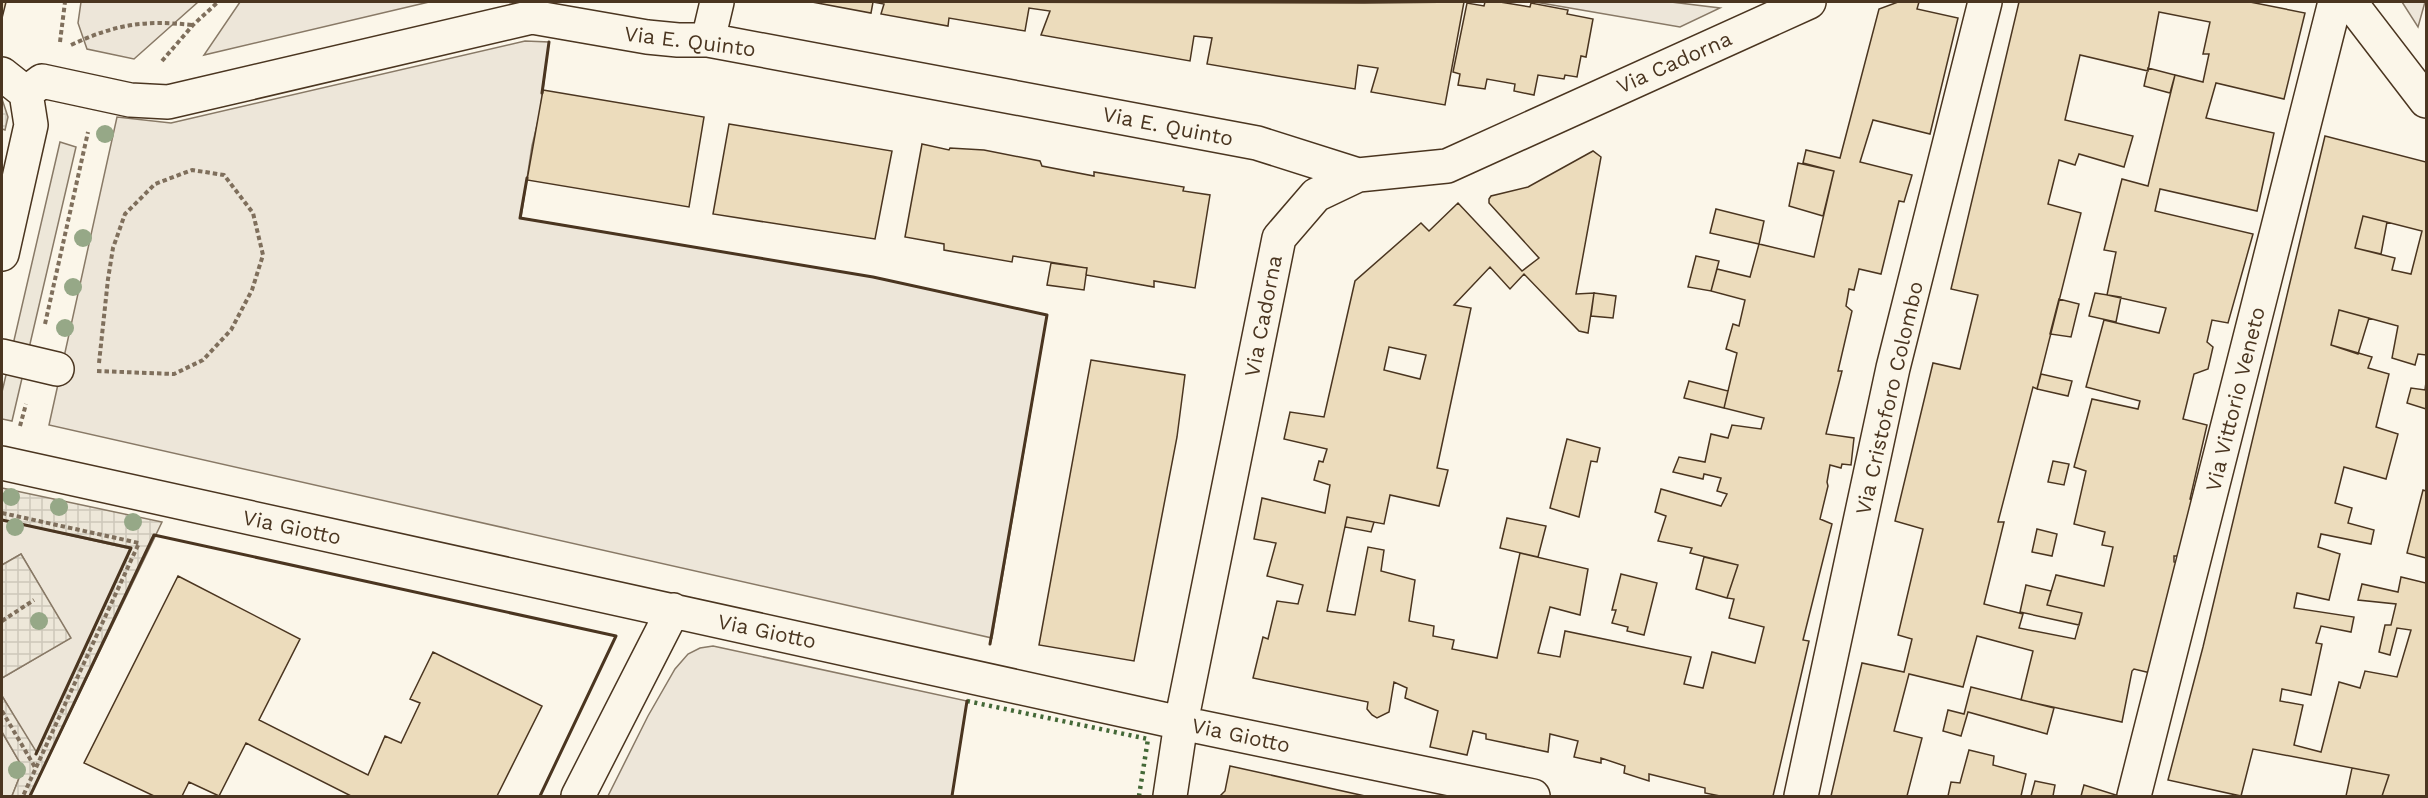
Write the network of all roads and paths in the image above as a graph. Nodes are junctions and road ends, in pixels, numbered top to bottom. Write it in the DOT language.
graph roads {
  1 [pos="218,2"];
  2 [pos="717,2"];
  3 [pos="1809,2"];
  4 [pos="1986,2"];
  5 [pos="2335,2"];
  6 [pos="2350,2"];
  7 [pos="193,25"];
  8 [pos="708,40"];
  9 [pos="68,46"];
  10 [pos="159,65"];
  11 [pos="14,84"];
  12 [pos="97,93"];
  13 [pos="2427,102"];
  14 [pos="1358,176"];
  15 [pos="2,254"];
  16 [pos="2,356"];
  17 [pos="46,367"];
  18 [pos="99,371"];
  19 [pos="6,464"];
  20 [pos="2,513"];
  21 [pos="34,600"];
  22 [pos="674,610"];
  23 [pos="2,621"];
  24 [pos="2,711"];
  25 [pos="1181,723"];
  26 [pos="36,770"];
  27 [pos="23,796"];
  28 [pos="578,796"];
  29 [pos="1170,796"];
  30 [pos="1533,796"];
  31 [pos="1801,796"];
  32 [pos="2134,796"];
  1 -- 7 [label="path"];
  2 -- 8 [label="street"];
  3 -- 14 [label="street, Via Cadorna"];
  4 -- 31 [label="street, Via Cristoforo Colombo"];
  5 -- 32 [label="street, Via Vittorio Veneto"];
  6 -- 13 [label="street"];
  7 -- 9 [label="path"];
  7 -- 10 [label="path"];
  8 -- 12 [label="street, Via E. Quinto"];
  8 -- 14 [label="street, Via E. Quinto"];
  11 -- 12 [label="street, Via E. Quinto"];
  11 -- 15 [label="street"];
  12 -- 17 [label="path"];
  14 -- 25 [label="street, Via Cadorna"];
  16 -- 17 [label="street"];
  17 -- 18 [label="path"];
  17 -- 19 [label="path"];
  18 -- 18 [label="path"];
  19 -- 22 [label="street, Via Giotto"];
  20 -- 26 [label="path"];
  21 -- 23 [label="path"];
  22 -- 25 [label="street, Via Giotto"];
  22 -- 28 [label="street"];
  24 -- 26 [label="path"];
  25 -- 29 [label="street, Via Cadorna"];
  25 -- 30 [label="street, Via Giotto"];
  26 -- 27 [label="path"];
}
